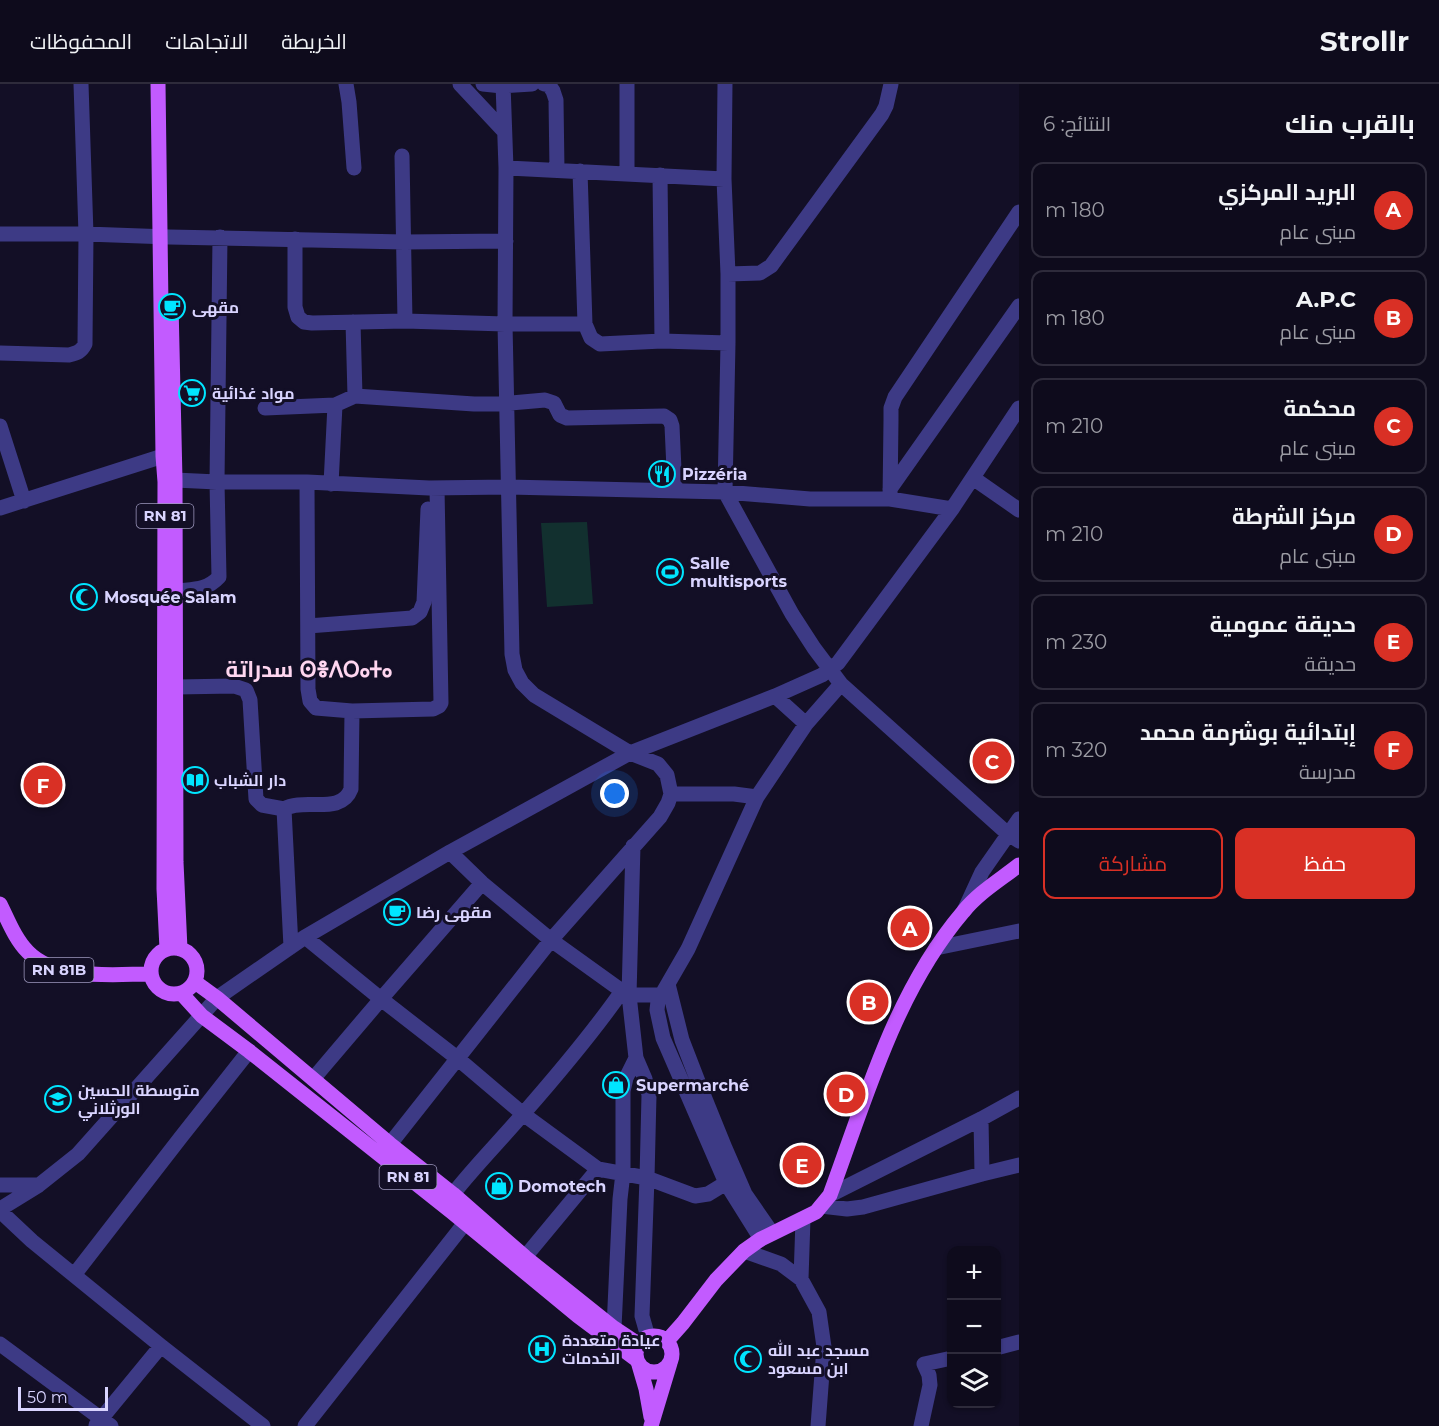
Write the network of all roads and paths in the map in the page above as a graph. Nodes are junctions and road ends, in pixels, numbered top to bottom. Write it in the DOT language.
graph roads {
  1 [pos="81,84"];
  2 [pos="158,84"];
  3 [pos="168,84"];
  4 [pos="346,84"];
  5 [pos="460,84"];
  6 [pos="483,84"];
  7 [pos="532,84"];
  8 [pos="544,84"];
  9 [pos="627,84"];
  10 [pos="725,84"];
  11 [pos="891,84"];
  12 [pos="502,85"];
  13 [pos="504,131"];
  14 [pos="402,156"];
  15 [pos="354,168"];
  16 [pos="507,168"];
  17 [pos="557,170"];
  18 [pos="580,171"];
  19 [pos="627,173"];
  20 [pos="660,175"];
  21 [pos="724,179"];
  22 [pos="1019,212"];
  23 [pos="0,234"];
  24 [pos="86,234"];
  25 [pos="164,237"];
  26 [pos="220,237"];
  27 [pos="295,239"];
  28 [pos="506,241"];
  29 [pos="404,242"];
  30 [pos="728,274"];
  31 [pos="1019,306"];
  32 [pos="405,321"];
  33 [pos="353,322"];
  34 [pos="505,324"];
  35 [pos="585,324"];
  36 [pos="662,341"];
  37 [pos="729,343"];
  38 [pos="0,353"];
  39 [pos="355,396"];
  40 [pos="507,403"];
  41 [pos="335,405"];
  42 [pos="265,408"];
  43 [pos="1019,408"];
  44 [pos="0,426"];
  45 [pos="163,456"];
  46 [pos="973,477"];
  47 [pos="175,480"];
  48 [pos="217,482"];
  49 [pos="307,482"];
  50 [pos="332,484"];
  51 [pos="508,487"];
  52 [pos="433,488"];
  53 [pos="675,491"];
  54 [pos="725,492"];
  55 [pos="890,494"];
  56 [pos="24,501"];
  57 [pos="0,508"];
  58 [pos="952,509"];
  59 [pos="1019,510"];
  60 [pos="176,591"];
  61 [pos="308,626"];
  62 [pos="831,670"];
  63 [pos="841,684"];
  64 [pos="176,687"];
  65 [pos="775,696"];
  66 [pos="352,711"];
  67 [pos="806,724"];
  68 [pos="630,753"];
  69 [pos="671,794"];
  70 [pos="757,797"];
  71 [pos="284,809"];
  72 [pos="1019,819"];
  73 [pos="1014,838"];
  74 [pos="633,846"];
  75 [pos="450,852"];
  76 [pos="1019,865"];
  77 [pos="482,883"];
  78 [pos="0,904"];
  79 [pos="964,910"];
  80 [pos="1019,931"];
  81 [pos="305,937"];
  82 [pos="551,940"];
  83 [pos="291,947"];
  84 [pos="936,948"];
  85 [pos="173,949"];
  86 [pos="151,975"];
  87 [pos="195,982"];
  88 [pos="667,991"];
  89 [pos="181,993"];
  90 [pos="626,993"];
  91 [pos="217,998"];
  92 [pos="381,999"];
  93 [pos="202,1016"];
  94 [pos="249,1051"];
  95 [pos="457,1058"];
  96 [pos="636,1058"];
  97 [pos="313,1079"];
  98 [pos="1019,1098"];
  99 [pos="523,1114"];
  100 [pos="981,1119"];
  101 [pos="390,1144"];
  102 [pos="1019,1165"];
  103 [pos="598,1169"];
  104 [pos="623,1173"];
  105 [pos="982,1174"];
  106 [pos="647,1178"];
  107 [pos="726,1184"];
  108 [pos="0,1185"];
  109 [pos="39,1185"];
  110 [pos="453,1194"];
  111 [pos="826,1200"];
  112 [pos="0,1210"];
  113 [pos="469,1218"];
  114 [pos="802,1219"];
  115 [pos="766,1236"];
  116 [pos="744,1251"];
  117 [pos="525,1257"];
  118 [pos="74,1275"];
  119 [pos="801,1279"];
  120 [pos="614,1328"];
  121 [pos="667,1341"];
  122 [pos="1019,1342"];
  123 [pos="0,1344"];
  124 [pos="161,1346"];
  125 [pos="618,1346"];
  126 [pos="1001,1347"];
  127 [pos="640,1351"];
  128 [pos="947,1359"];
  129 [pos="670,1363"];
  130 [pos="102,1423"];
  131 [pos="263,1426"];
  132 [pos="305,1426"];
  133 [pos="818,1426"];
  134 [pos="921,1426"];
  1 -- 24 [label="street"];
  2 -- 25 [label="main road, RN 81"];
  3 -- 25 [label="main road"];
  4 -- 15 [label="street"];
  5 -- 13 [label="street"];
  6 -- 12 [label="street"];
  7 -- 12 [label="street"];
  8 -- 17 [label="street"];
  9 -- 19 [label="street"];
  10 -- 21 [label="street"];
  11 -- 30 [label="street"];
  12 -- 13 [label="street"];
  13 -- 16 [label="street"];
  14 -- 29 [label="street"];
  16 -- 17 [label="street"];
  16 -- 28 [label="street"];
  17 -- 18 [label="street"];
  18 -- 19 [label="street"];
  18 -- 35 [label="street"];
  19 -- 20 [label="street"];
  20 -- 21 [label="street"];
  20 -- 36 [label="street"];
  21 -- 30 [label="street"];
  22 -- 55 [label="street"];
  23 -- 24 [label="street"];
  24 -- 25 [label="street"];
  24 -- 38 [label="street"];
  25 -- 26 [label="street"];
  25 -- 45 [label="main road, RN 81"];
  25 -- 47 [label="main road"];
  26 -- 27 [label="street"];
  26 -- 48 [label="street"];
  27 -- 29 [label="street"];
  27 -- 33 [label="street"];
  28 -- 29 [label="street"];
  28 -- 34 [label="street"];
  29 -- 32 [label="street"];
  30 -- 37 [label="street"];
  31 -- 55 [label="street"];
  32 -- 33 [label="street"];
  32 -- 34 [label="street"];
  33 -- 39 [label="street"];
  34 -- 35 [label="street"];
  34 -- 40 [label="street"];
  35 -- 36 [label="street"];
  36 -- 37 [label="street"];
  37 -- 54 [label="street"];
  39 -- 40 [label="street"];
  39 -- 41 [label="street"];
  40 -- 51 [label="street"];
  40 -- 53 [label="street"];
  41 -- 42 [label="street"];
  41 -- 50 [label="street"];
  43 -- 46 [label="street"];
  44 -- 56 [label="street"];
  45 -- 56 [label="street"];
  45 -- 85 [label="main road, RN 81"];
  46 -- 58 [label="street"];
  46 -- 59 [label="street"];
  47 -- 48 [label="street"];
  47 -- 60 [label="main road"];
  48 -- 49 [label="street"];
  48 -- 60 [label="street"];
  49 -- 50 [label="street"];
  49 -- 61 [label="street"];
  50 -- 52 [label="street"];
  51 -- 52 [label="street"];
  51 -- 53 [label="street"];
  51 -- 68 [label="street"];
  52 -- 61 [label="street"];
  52 -- 66 [label="street"];
  53 -- 54 [label="street"];
  54 -- 55 [label="street"];
  54 -- 62 [label="street"];
  55 -- 58 [label="street"];
  56 -- 57 [label="street"];
  58 -- 62 [label="street"];
  60 -- 64 [label="main road"];
  61 -- 66 [label="street"];
  62 -- 63 [label="street"];
  62 -- 65 [label="street"];
  63 -- 67 [label="street"];
  63 -- 73 [label="street"];
  64 -- 71 [label="street"];
  64 -- 85 [label="main road"];
  65 -- 67 [label="street"];
  65 -- 68 [label="street"];
  66 -- 71 [label="street"];
  67 -- 70 [label="street"];
  68 -- 69 [label="street"];
  68 -- 75 [label="street"];
  69 -- 70 [label="street"];
  69 -- 74 [label="street"];
  70 -- 88 [label="street"];
  71 -- 83 [label="street"];
  72 -- 73 [label="street"];
  73 -- 79 [label="street"];
  74 -- 82 [label="street"];
  74 -- 90 [label="street"];
  75 -- 77 [label="street"];
  75 -- 81 [label="street"];
  76 -- 79 [label="main road"];
  77 -- 82 [label="street"];
  77 -- 92 [label="street"];
  78 -- 86 [label="main road, RN 81B"];
  79 -- 84 [label="main road"];
  80 -- 84 [label="street"];
  81 -- 83 [label="street"];
  81 -- 92 [label="street"];
  82 -- 90 [label="street"];
  82 -- 95 [label="street"];
  83 -- 91 [label="street"];
  84 -- 111 [label="main road"];
  85 -- 86 [label="main road"];
  85 -- 87 [label="main road"];
  86 -- 89 [label="main road"];
  87 -- 89 [label="main road"];
  87 -- 91 [label="main road"];
  88 -- 90 [label="street"];
  88 -- 107 [label="street"];
  88 -- 115 [label="street"];
  89 -- 93 [label="main road, RN 81"];
  90 -- 96 [label="street"];
  90 -- 99 [label="street"];
  91 -- 93 [label="street"];
  91 -- 97 [label="main road"];
  92 -- 95 [label="street"];
  92 -- 97 [label="street"];
  93 -- 94 [label="main road, RN 81"];
  93 -- 109 [label="street"];
  94 -- 113 [label="main road, RN 81"];
  94 -- 118 [label="street"];
  95 -- 99 [label="street"];
  95 -- 101 [label="street"];
  96 -- 104 [label="street"];
  96 -- 106 [label="street"];
  97 -- 101 [label="main road"];
  98 -- 100 [label="street"];
  99 -- 103 [label="street"];
  99 -- 110 [label="street"];
  100 -- 105 [label="street"];
  100 -- 111 [label="street"];
  101 -- 110 [label="main road"];
  102 -- 105 [label="street"];
  103 -- 104 [label="street"];
  103 -- 117 [label="street"];
  104 -- 106 [label="street"];
  104 -- 120 [label="street"];
  105 -- 111 [label="street"];
  106 -- 107 [label="street"];
  106 -- 127 [label="street"];
  107 -- 115 [label="street"];
  108 -- 109 [label="street"];
  109 -- 112 [label="street"];
  110 -- 113 [label="main road"];
  111 -- 114 [label="main road"];
  112 -- 118 [label="street"];
  113 -- 117 [label="main road"];
  113 -- 125 [label="main road, RN 81"];
  113 -- 132 [label="street"];
  114 -- 115 [label="main road"];
  114 -- 119 [label="street"];
  115 -- 116 [label="main road"];
  116 -- 119 [label="street"];
  116 -- 121 [label="main road"];
  117 -- 120 [label="main road"];
  118 -- 124 [label="street"];
  119 -- 133 [label="street"];
  120 -- 125 [label="street"];
  120 -- 127 [label="main road"];
  121 -- 127 [label="main road"];
  121 -- 129 [label="main road"];
  122 -- 126 [label="street"];
  123 -- 130 [label="street"];
  124 -- 130 [label="street"];
  124 -- 131 [label="street"];
  125 -- 127 [label="main road, RN 81"];
  127 -- 129 [label="main road"];
  127 -- 129 [label="main road"];
  128 -- 134 [label="street"];
}
